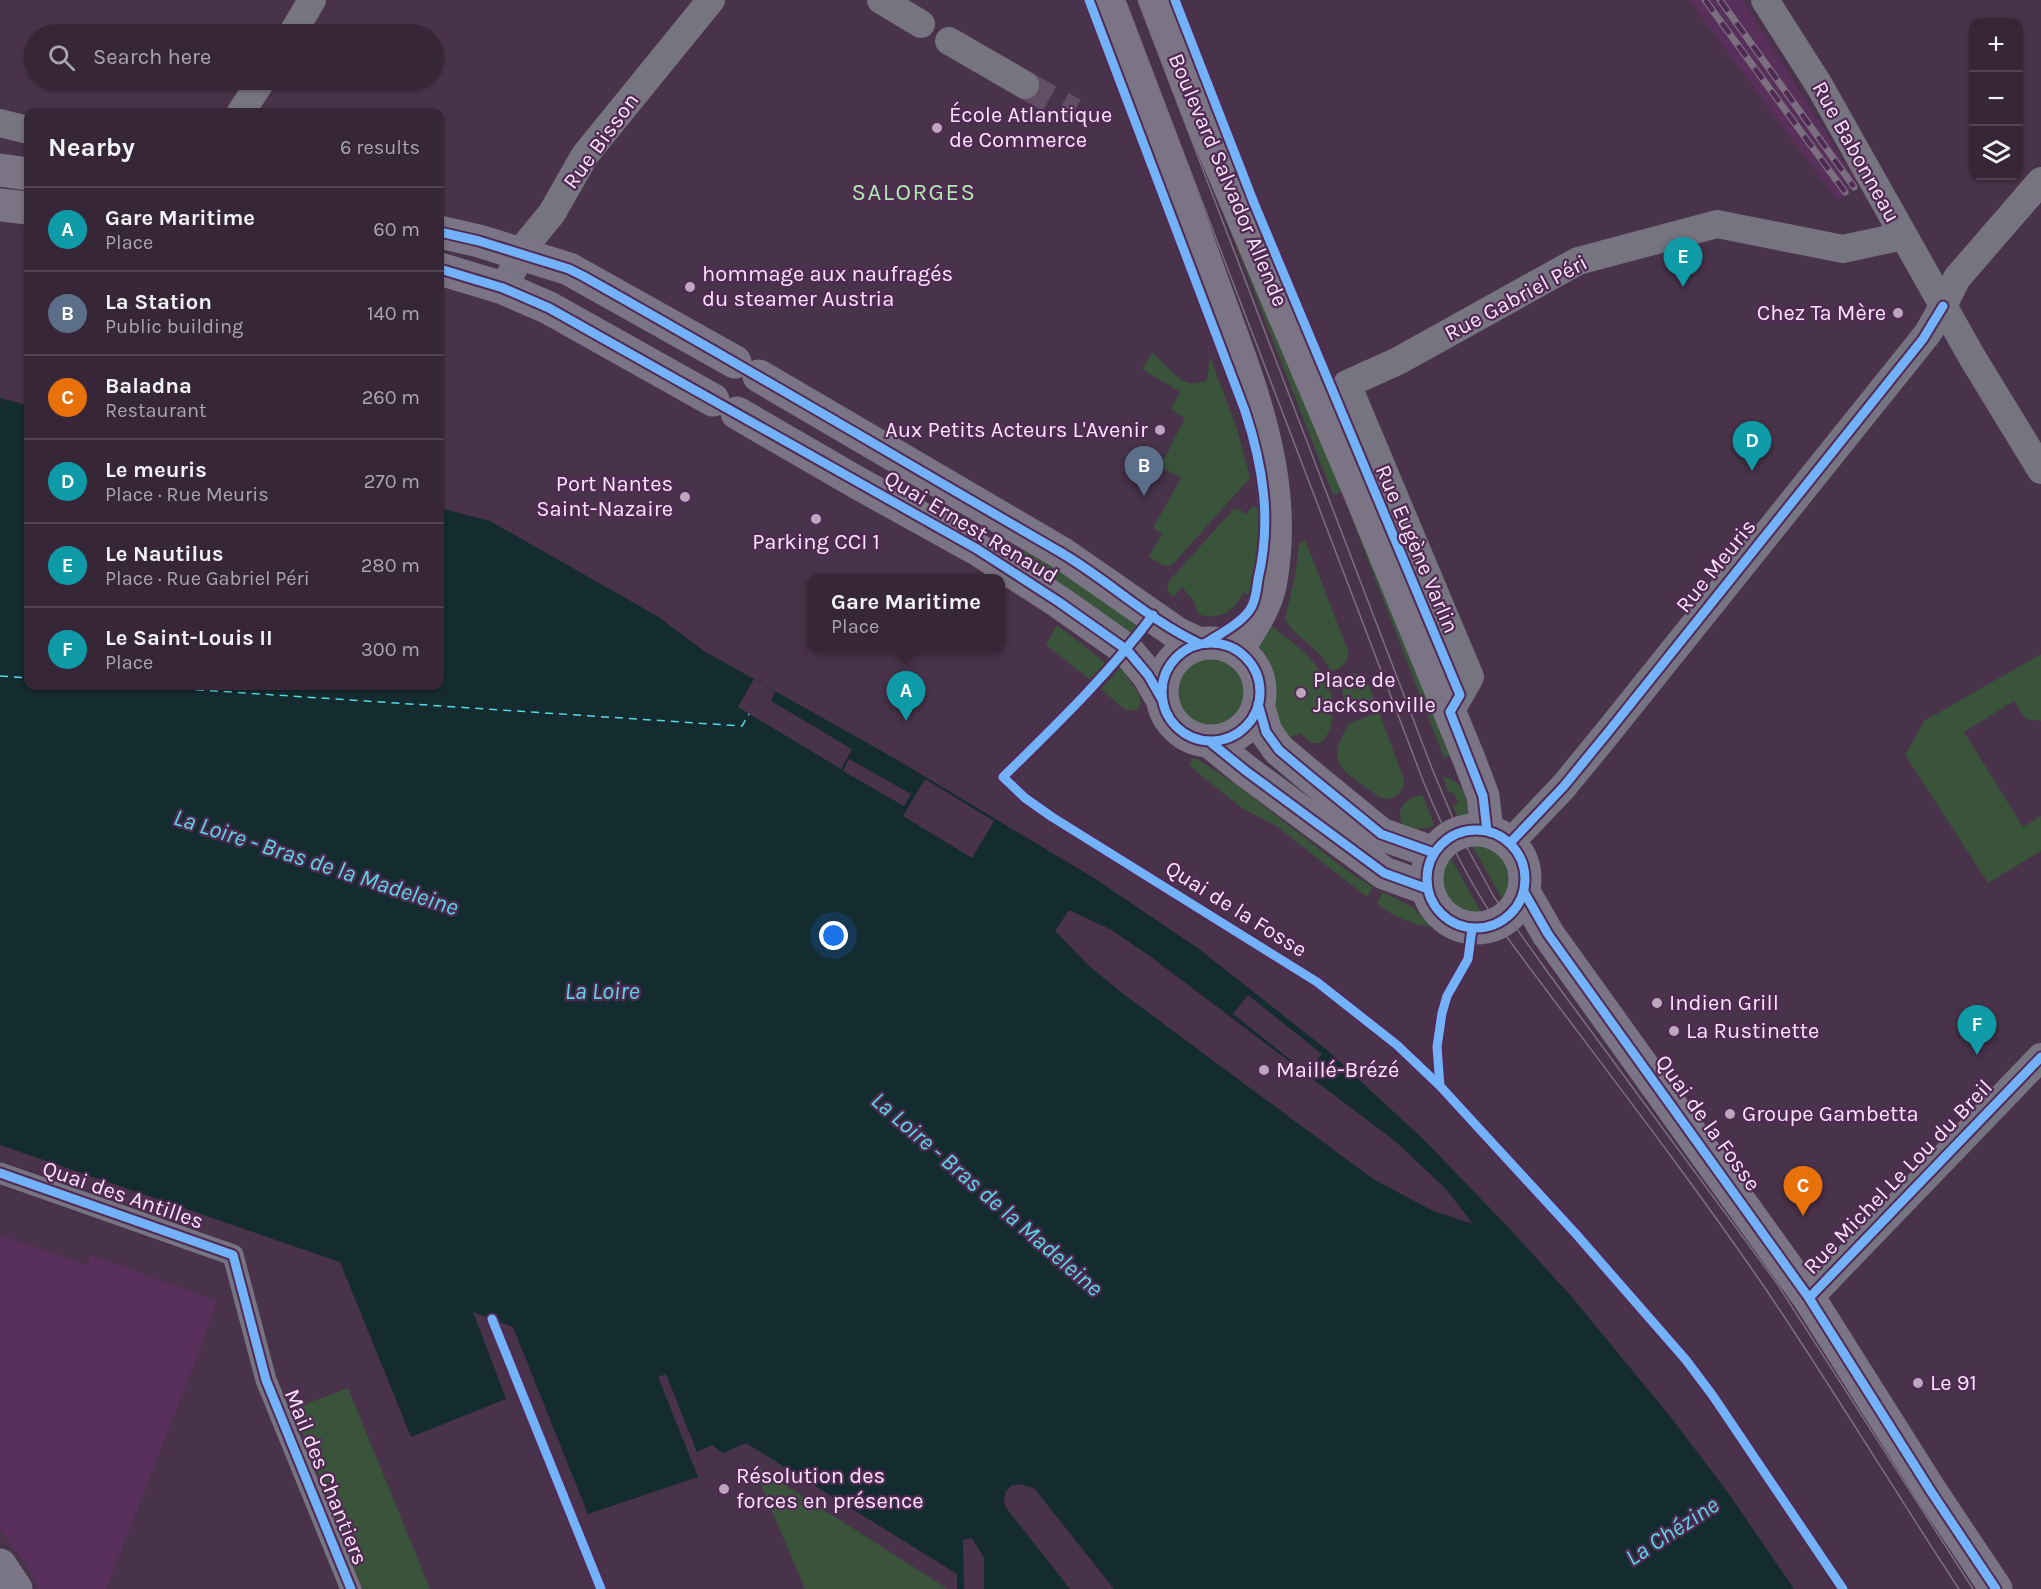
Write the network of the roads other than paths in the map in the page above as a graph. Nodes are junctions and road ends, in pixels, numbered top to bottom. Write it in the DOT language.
graph roads {
  1 [pos="312,0"];
  2 [pos="711,0"];
  3 [pos="881,0"];
  4 [pos="1108,0"];
  5 [pos="1155,0"];
  6 [pos="1765,0"];
  7 [pos="298,24"];
  8 [pos="921,24"];
  9 [pos="949,41"];
  10 [pos="1025,85"];
  11 [pos="255,90"];
  12 [pos="244,108"];
  13 [pos="0,123"];
  14 [pos="24,129"];
  15 [pos="0,170"];
  16 [pos="24,173"];
  17 [pos="2041,180"];
  18 [pos="0,204"];
  19 [pos="24,207"];
  20 [pos="444,233"];
  21 [pos="1903,236"];
  22 [pos="522,255"];
  23 [pos="444,270"];
  24 [pos="503,288"];
  25 [pos="1943,306"];
  26 [pos="1347,384"];
  27 [pos="2041,470"];
  28 [pos="1200,644"];
  29 [pos="1238,651"];
  30 [pos="1163,700"];
  31 [pos="1258,704"];
  32 [pos="1450,712"];
  33 [pos="1209,741"];
  34 [pos="1499,837"];
  35 [pos="1434,853"];
  36 [pos="1428,889"];
  37 [pos="1524,892"];
  38 [pos="2041,1058"];
  39 [pos="0,1173"];
  40 [pos="233,1255"];
  41 [pos="1809,1298"];
  42 [pos="0,1565"];
  43 [pos="16,1589"];
  44 [pos="351,1589"];
  45 [pos="1996,1589"];
  1 -- 7 [label="street"];
  2 -- 22 [label="street, Rue Bisson"];
  3 -- 8 [label="street"];
  4 -- 29 [label="main road, Boulevard Salvador Allende"];
  5 -- 32 [label="main road, Boulevard Salvador Allende"];
  6 -- 21 [label="street, Rue Babonneau"];
  9 -- 10 [label="street"];
  11 -- 12 [label="street"];
  13 -- 14 [label="street"];
  15 -- 16 [label="main road"];
  17 -- 25 [label="street, Rue Meuris"];
  18 -- 19 [label="main road"];
  20 -- 22 [label="main road, Quai Ernest Renaud"];
  21 -- 25 [label="street, Rue Babonneau"];
  21 -- 26 [label="street, Rue Gabriel Péri"];
  22 -- 24 [label="street, Rue Bisson"];
  22 -- 28 [label="main road, Quai Ernest Renaud"];
  23 -- 24 [label="main road, Quai Ernest Renaud"];
  24 -- 30 [label="main road, Quai Ernest Renaud"];
  25 -- 27 [label="street, Rue Babonneau"];
  25 -- 34 [label="street, Rue Meuris"];
  26 -- 32 [label="street, Rue Eugène Varlin"];
  28 -- 29 [label="main road"];
  28 -- 30 [label="main road"];
  29 -- 31 [label="main road"];
  30 -- 33 [label="main road"];
  31 -- 33 [label="main road"];
  31 -- 35 [label="main road"];
  32 -- 34 [label="main road"];
  33 -- 36 [label="main road"];
  34 -- 35 [label="main road"];
  34 -- 37 [label="main road"];
  35 -- 36 [label="main road"];
  36 -- 37 [label="main road"];
  37 -- 41 [label="main road, Quai de la Fosse"];
  38 -- 41 [label="street, Rue Michel Le Lou du Breil"];
  39 -- 40 [label="street, Quai des Antilles"];
  40 -- 44 [label="street, Mail des Chantiers"];
  41 -- 45 [label="main road, Quai de la Fosse"];
  42 -- 43 [label="main road"];
}
